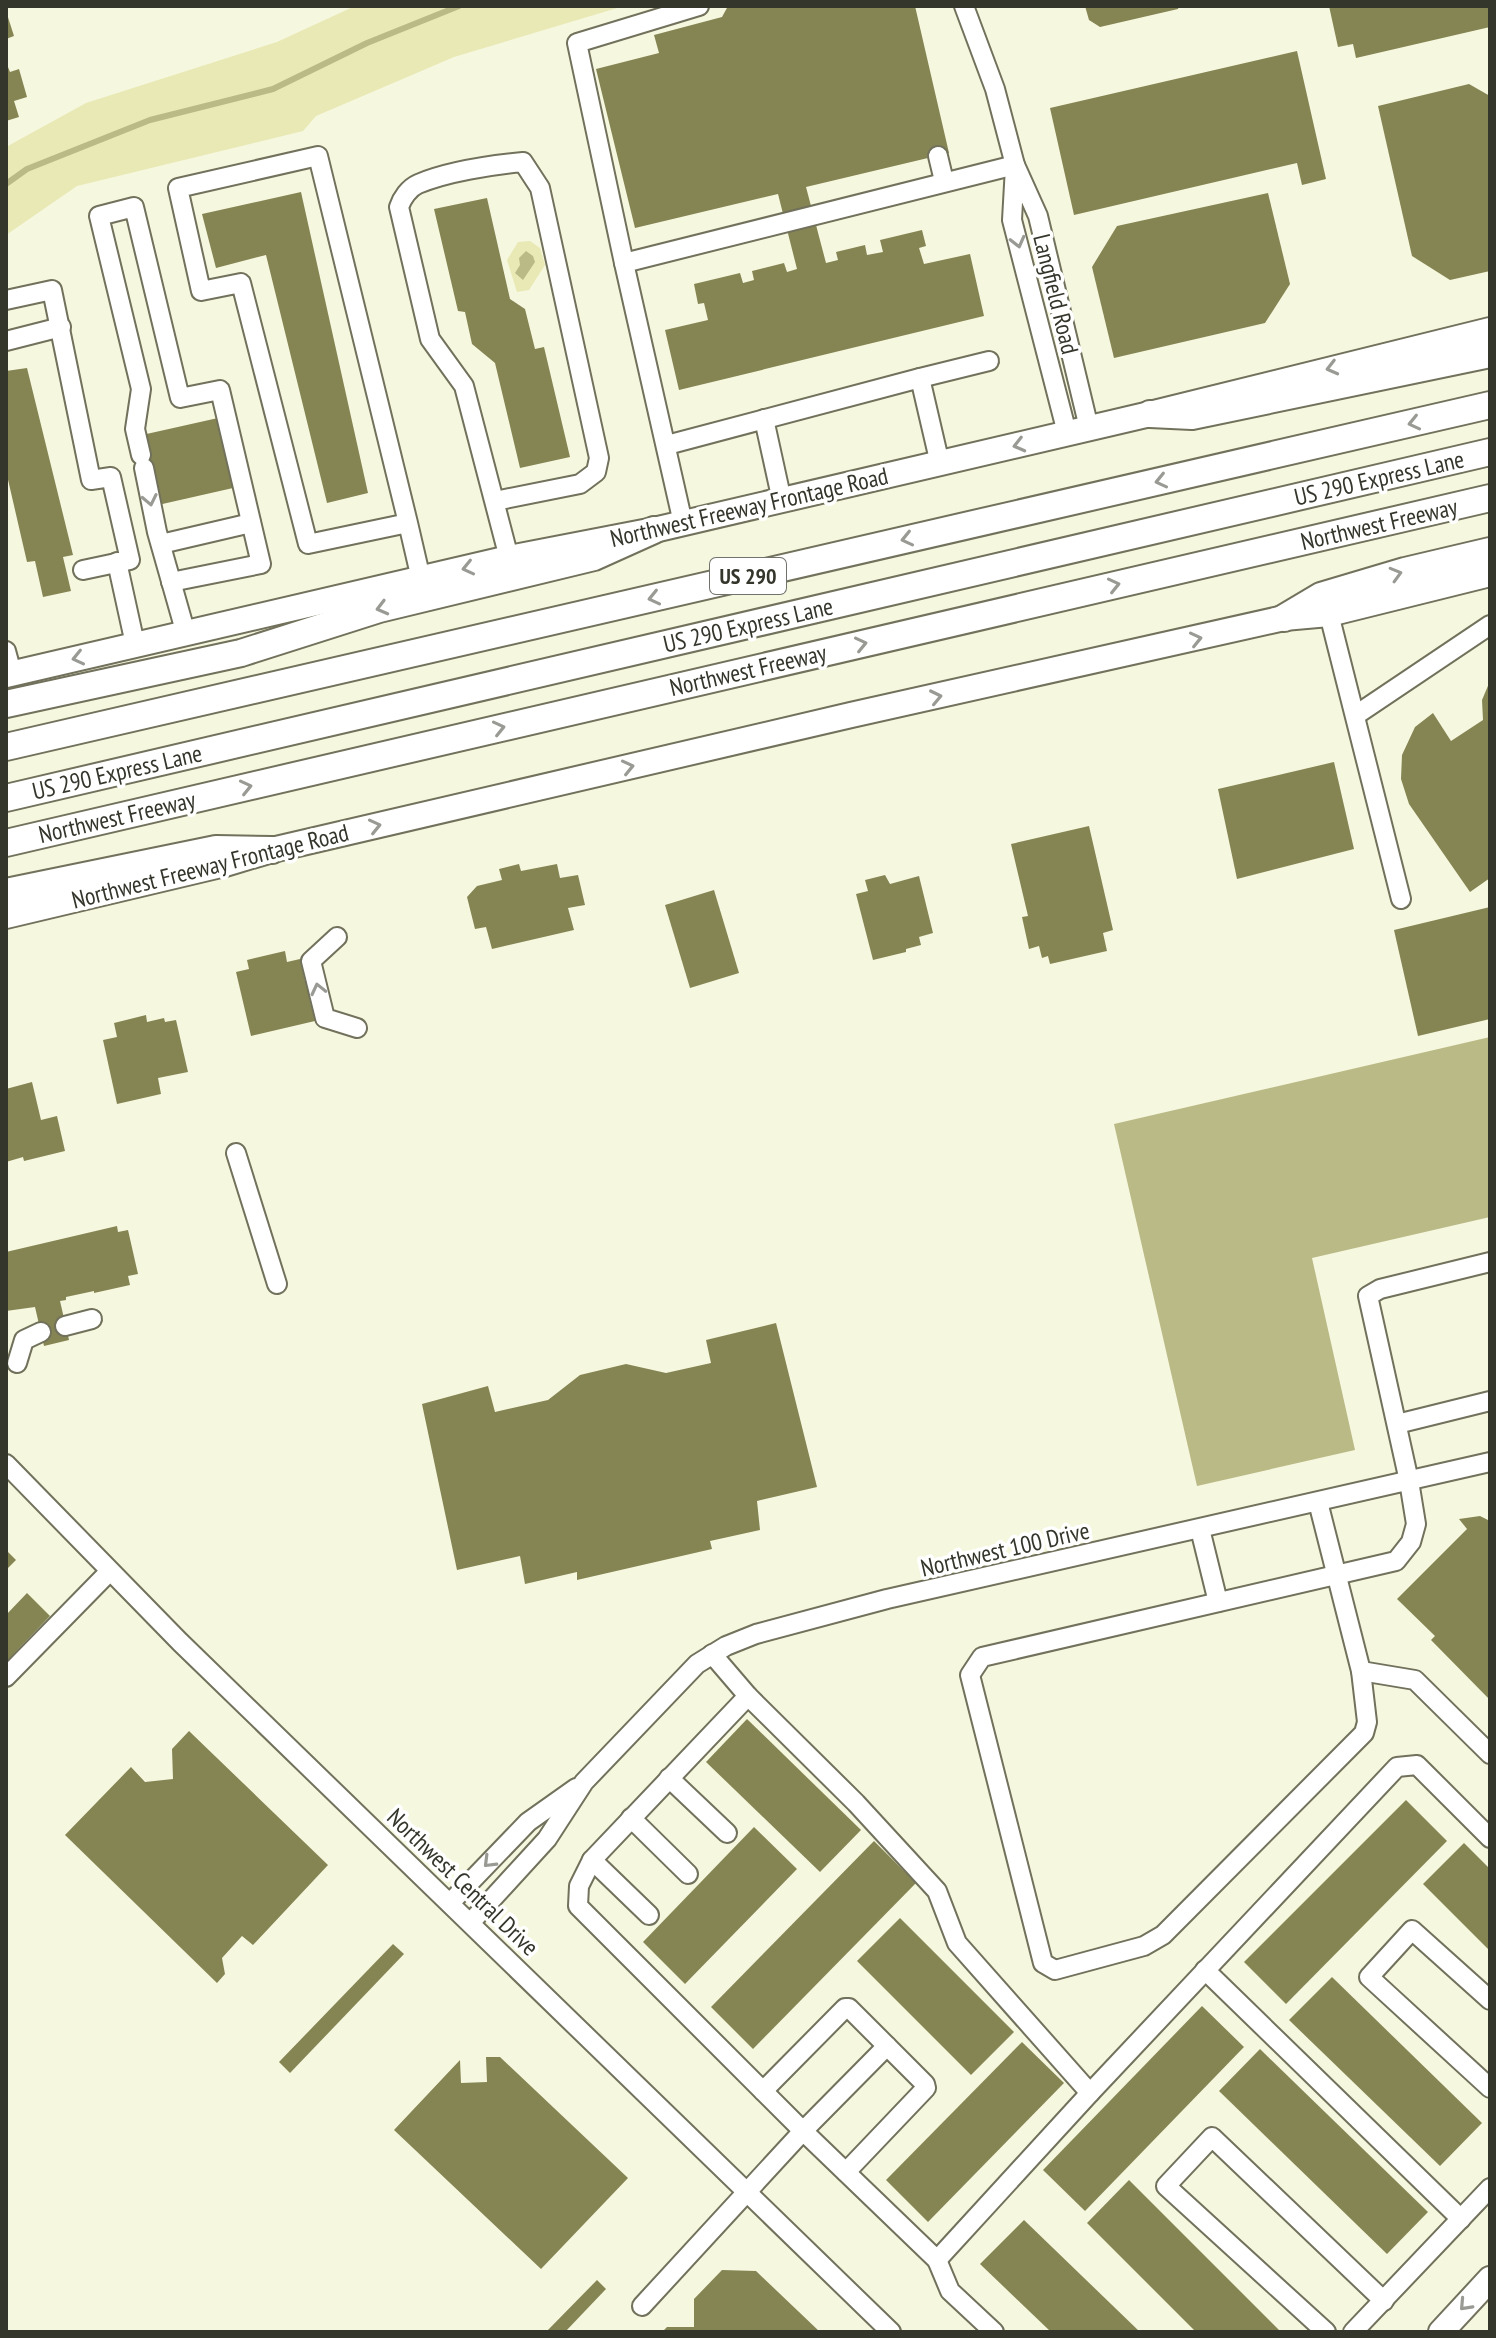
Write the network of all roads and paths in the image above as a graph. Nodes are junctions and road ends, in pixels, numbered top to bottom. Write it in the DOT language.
graph roads {
  1 [pos="699,6"];
  2 [pos="964,6"];
  3 [pos="938,156"];
  4 [pos="1015,165"];
  5 [pos="944,181"];
  6 [pos="624,263"];
  7 [pos="6,300"];
  8 [pos="61,327"];
  9 [pos="1490,330"];
  10 [pos="6,341"];
  11 [pos="1490,354"];
  12 [pos="989,361"];
  13 [pos="920,378"];
  14 [pos="1490,405"];
  15 [pos="1150,414"];
  16 [pos="764,419"];
  17 [pos="1078,430"];
  18 [pos="667,445"];
  19 [pos="1490,452"];
  20 [pos="940,464"];
  21 [pos="1490,498"];
  22 [pos="495,501"];
  23 [pos="782,501"];
  24 [pos="251,523"];
  25 [pos="408,523"];
  26 [pos="683,523"];
  27 [pos="654,530"];
  28 [pos="159,538"];
  29 [pos="1490,551"];
  30 [pos="509,558"];
  31 [pos="117,562"];
  32 [pos="83,570"];
  33 [pos="1490,574"];
  34 [pos="421,579"];
  35 [pos="171,582"];
  36 [pos="1329,614"];
  37 [pos="1284,618"];
  38 [pos="1490,625"];
  39 [pos="186,634"];
  40 [pos="135,644"];
  41 [pos="8,666"];
  42 [pos="6,704"];
  43 [pos="1356,715"];
  44 [pos="6,747"];
  45 [pos="6,798"];
  46 [pos="6,843"];
  47 [pos="272,850"];
  48 [pos="6,892"];
  49 [pos="1401,899"];
  50 [pos="6,916"];
  51 [pos="337,937"];
  52 [pos="357,1028"];
  53 [pos="236,1153"];
  54 [pos="1490,1262"];
  55 [pos="277,1284"];
  56 [pos="92,1319"];
  57 [pos="65,1326"];
  58 [pos="41,1332"];
  59 [pos="17,1363"];
  60 [pos="1490,1401"];
  61 [pos="1397,1424"];
  62 [pos="1490,1462"];
  63 [pos="6,1464"];
  64 [pos="1409,1481"];
  65 [pos="1318,1502"];
  66 [pos="1200,1529"];
  67 [pos="109,1572"];
  68 [pos="1336,1575"];
  69 [pos="1218,1602"];
  70 [pos="712,1654"];
  71 [pos="1361,1671"];
  72 [pos="6,1677"];
  73 [pos="748,1696"];
  74 [pos="1490,1754"];
  75 [pos="669,1778"];
  76 [pos="584,1782"];
  77 [pos="631,1818"];
  78 [pos="727,1833"];
  79 [pos="1490,1838"];
  80 [pos="592,1860"];
  81 [pos="688,1874"];
  82 [pos="450,1903"];
  83 [pos="649,1915"];
  84 [pos="471,1922"];
  85 [pos="1205,1970"];
  86 [pos="1490,2000"];
  87 [pos="887,2046"];
  88 [pos="1490,2088"];
  89 [pos="763,2091"];
  90 [pos="1090,2093"];
  91 [pos="803,2131"];
  92 [pos="846,2172"];
  93 [pos="1490,2188"];
  94 [pos="748,2193"];
  95 [pos="1461,2219"];
  96 [pos="937,2260"];
  97 [pos="1490,2279"];
  98 [pos="1384,2301"];
  99 [pos="642,2306"];
  100 [pos="1365,2328"];
  101 [pos="891,2332"];
  102 [pos="994,2332"];
  103 [pos="1326,2332"];
  104 [pos="1441,2332"];
  1 -- 6 [label="street"];
  2 -- 4 [label="street, Langfield Road"];
  3 -- 5 [label="street"];
  4 -- 5 [label="street"];
  4 -- 17 [label="street, Langfield Road"];
  5 -- 6 [label="street"];
  6 -- 18 [label="street"];
  7 -- 8 [label="street"];
  8 -- 10 [label="street"];
  8 -- 31 [label="street"];
  9 -- 15 [label="main road, Northwest Freeway Frontage Road, one-way"];
  11 -- 15 [label="highway"];
  12 -- 13 [label="street"];
  13 -- 16 [label="street"];
  13 -- 20 [label="street"];
  14 -- 44 [label="highway, US 290, one-way"];
  15 -- 17 [label="main road, Northwest Freeway Frontage Road"];
  16 -- 18 [label="street"];
  16 -- 23 [label="street"];
  17 -- 20 [label="main road, Northwest Freeway Frontage Road, one-way"];
  18 -- 26 [label="street"];
  19 -- 45 [label="highway, US 290 Express Lane"];
  20 -- 23 [label="main road, Northwest Freeway Frontage Road"];
  46 -- 21 [label="highway, Northwest Freeway, one-way"];
  22 -- 22 [label="street"];
  22 -- 30 [label="street"];
  23 -- 26 [label="main road, Northwest Freeway Frontage Road"];
  24 -- 28 [label="street"];
  24 -- 28 [label="street, one-way"];
  24 -- 35 [label="street"];
  25 -- 25 [label="street"];
  25 -- 34 [label="street"];
  26 -- 27 [label="main road, Northwest Freeway Frontage Road"];
  27 -- 30 [label="main road, Northwest Freeway Frontage Road"];
  27 -- 42 [label="highway, one-way"];
  28 -- 35 [label="street"];
  37 -- 29 [label="highway, one-way"];
  30 -- 34 [label="main road, Northwest Freeway Frontage Road, one-way"];
  31 -- 32 [label="street"];
  31 -- 40 [label="street"];
  33 -- 36 [label="main road, Northwest Freeway Frontage Road"];
  34 -- 39 [label="main road, Northwest Freeway Frontage Road"];
  35 -- 39 [label="street"];
  36 -- 37 [label="main road, Northwest Freeway Frontage Road"];
  36 -- 43 [label="street"];
  47 -- 37 [label="main road, Northwest Freeway Frontage Road, one-way"];
  38 -- 43 [label="street"];
  39 -- 40 [label="main road, Northwest Freeway Frontage Road"];
  40 -- 41 [label="main road, Northwest Freeway Frontage Road, one-way"];
  43 -- 49 [label="street"];
  47 -- 48 [label="highway"];
  47 -- 50 [label="main road, Northwest Freeway Frontage Road"];
  52 -- 51 [label="street, one-way"];
  53 -- 55 [label="street"];
  54 -- 61 [label="street"];
  56 -- 57 [label="street"];
  58 -- 59 [label="street"];
  60 -- 61 [label="street"];
  61 -- 64 [label="street"];
  62 -- 64 [label="street, Northwest 100 Drive"];
  63 -- 67 [label="street, Northwest Central Drive"];
  64 -- 65 [label="street, Northwest 100 Drive"];
  64 -- 68 [label="street"];
  65 -- 66 [label="street, Northwest 100 Drive"];
  65 -- 68 [label="street"];
  66 -- 69 [label="street"];
  66 -- 70 [label="street, Northwest 100 Drive"];
  67 -- 72 [label="street"];
  67 -- 82 [label="street, Northwest Central Drive"];
  68 -- 69 [label="street"];
  68 -- 71 [label="street"];
  69 -- 71 [label="street"];
  70 -- 73 [label="street"];
  70 -- 76 [label="street, Northwest 100 Drive"];
  71 -- 74 [label="street"];
  73 -- 75 [label="street"];
  73 -- 90 [label="street"];
  75 -- 77 [label="street"];
  75 -- 78 [label="street"];
  76 -- 82 [label="street, Northwest 100 Drive, one-way"];
  76 -- 84 [label="street, Northwest 100 Drive"];
  77 -- 80 [label="street"];
  77 -- 81 [label="street"];
  79 -- 85 [label="street"];
  80 -- 83 [label="street"];
  80 -- 89 [label="street"];
  82 -- 84 [label="street, Northwest Central Drive"];
  84 -- 94 [label="street, Northwest Central Drive"];
  85 -- 90 [label="street"];
  85 -- 95 [label="street"];
  86 -- 88 [label="street"];
  87 -- 89 [label="street"];
  87 -- 91 [label="street"];
  87 -- 92 [label="street"];
  89 -- 91 [label="street"];
  90 -- 96 [label="street"];
  91 -- 92 [label="street"];
  91 -- 94 [label="street"];
  92 -- 96 [label="street"];
  93 -- 95 [label="street"];
  94 -- 99 [label="street"];
  94 -- 101 [label="street, Northwest Central Drive"];
  95 -- 98 [label="street"];
  96 -- 102 [label="street"];
  97 -- 104 [label="main road, one-way"];
  98 -- 100 [label="street"];
  98 -- 103 [label="street"];
}
